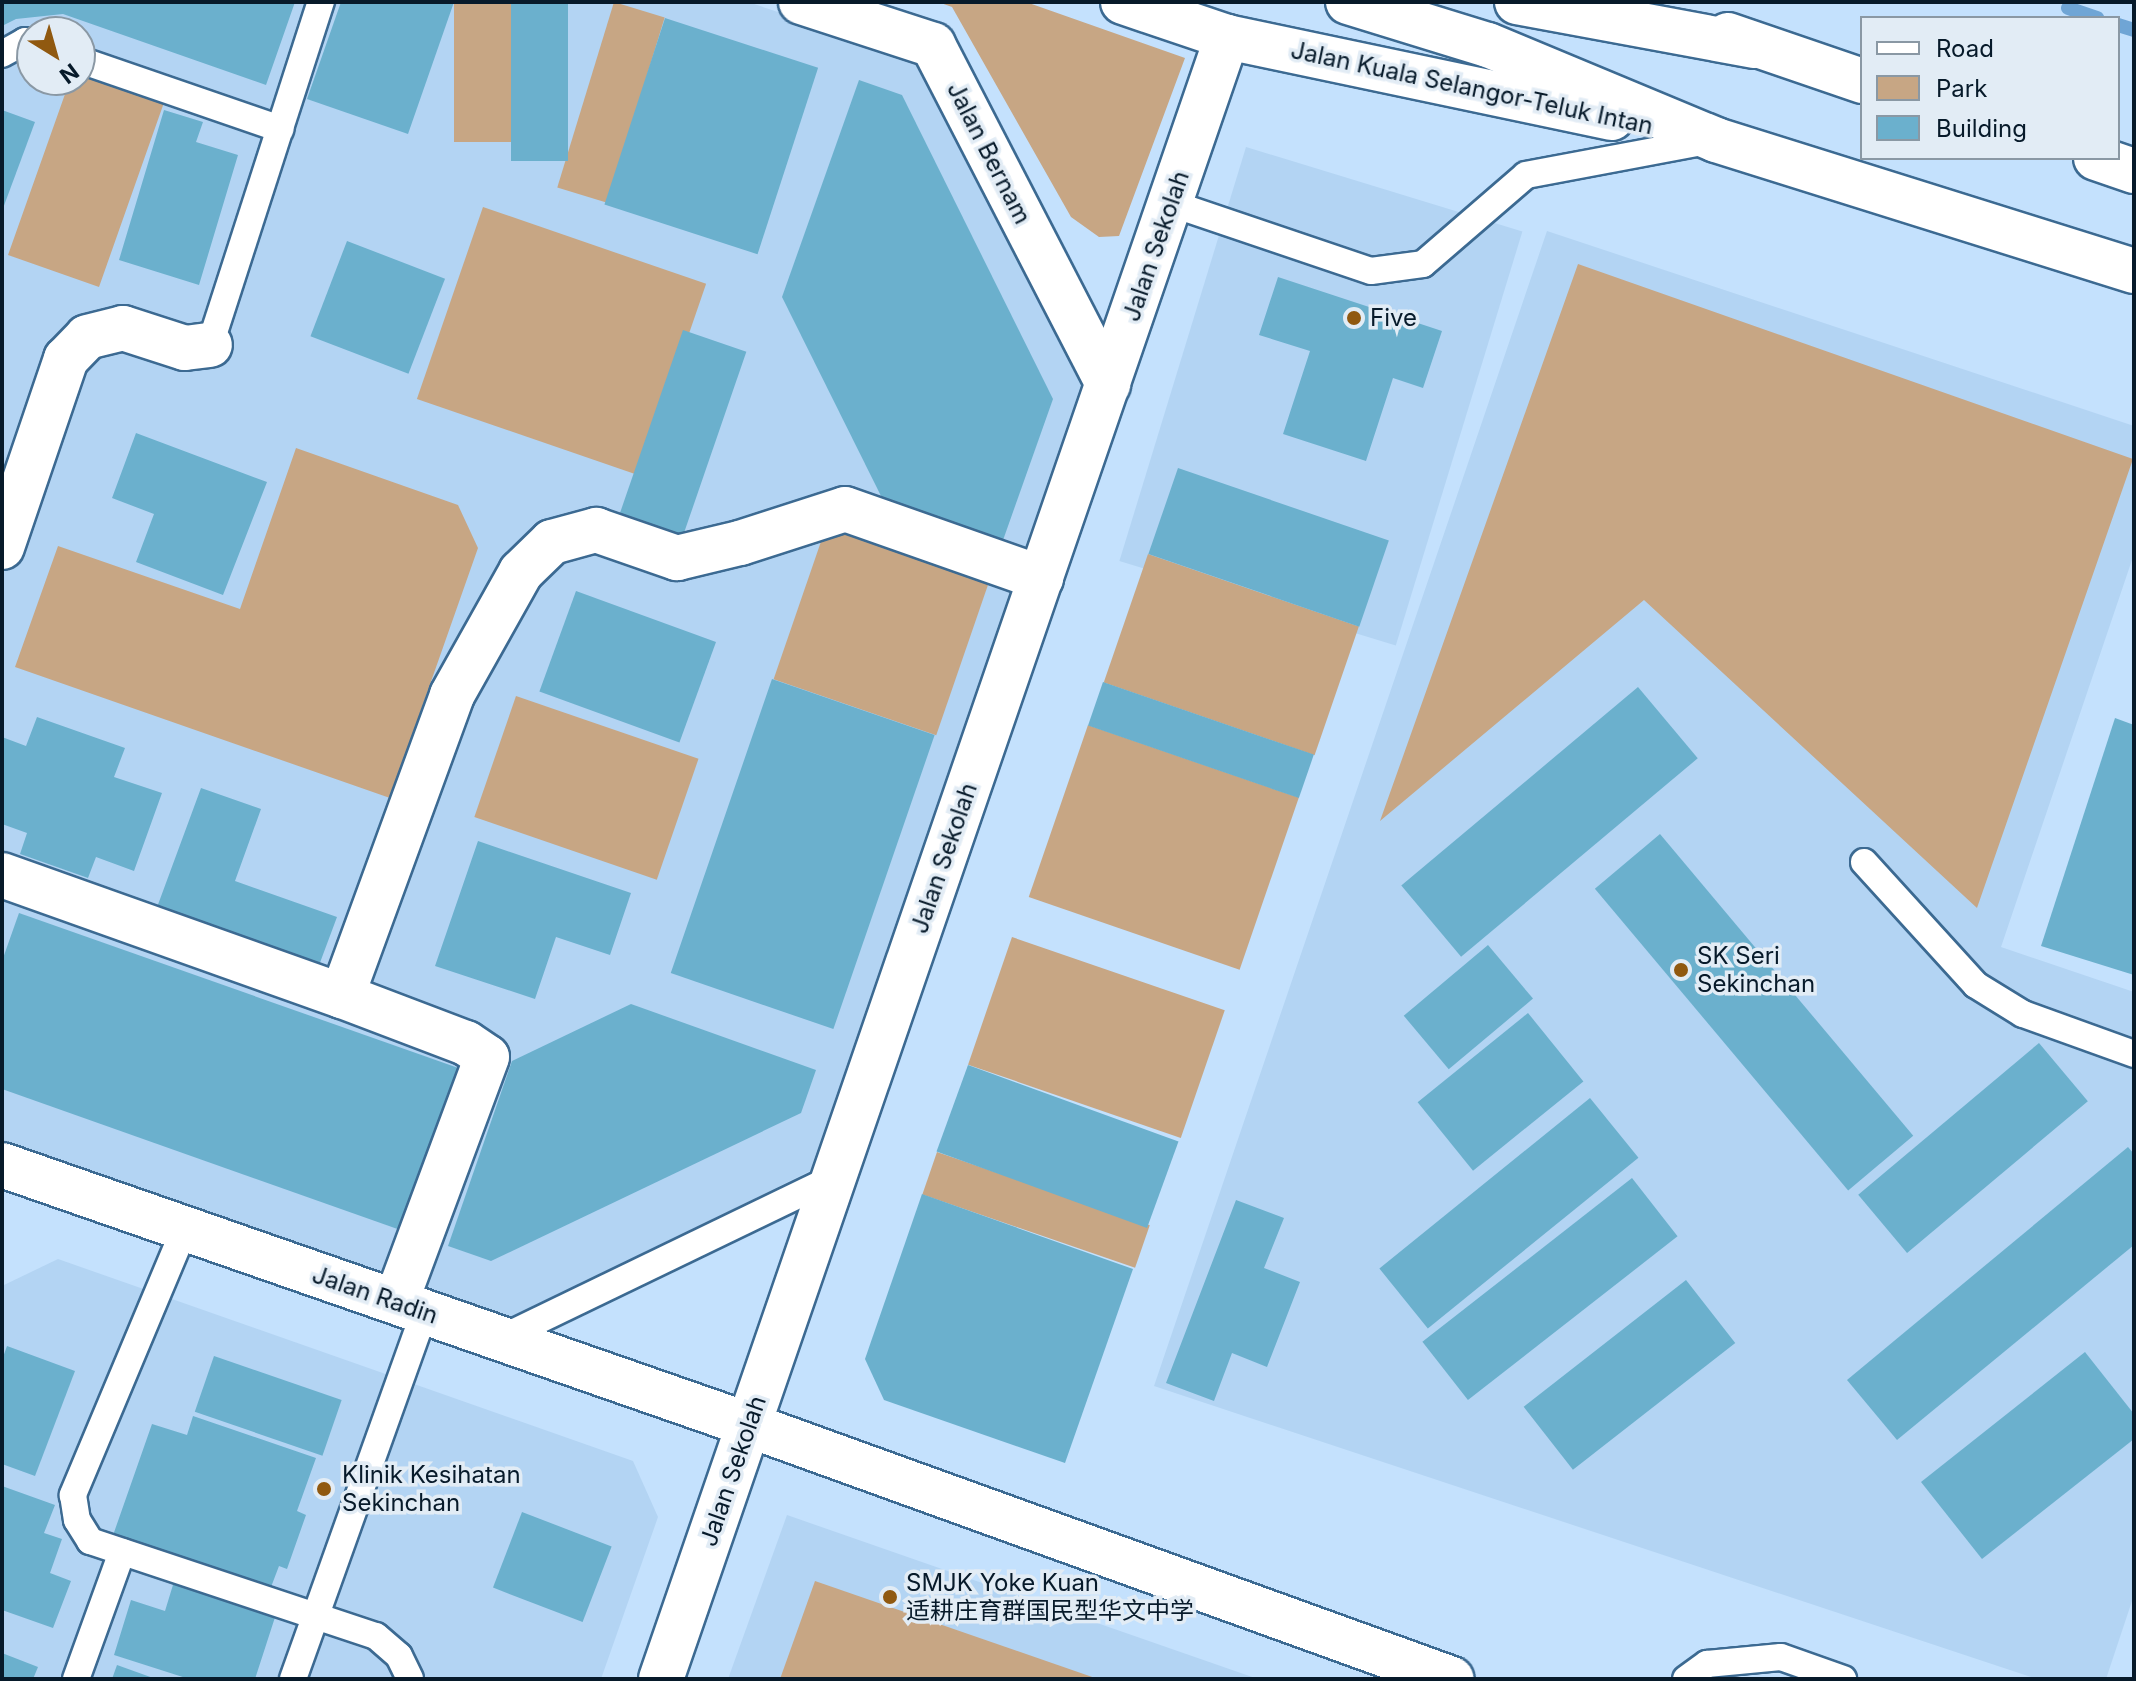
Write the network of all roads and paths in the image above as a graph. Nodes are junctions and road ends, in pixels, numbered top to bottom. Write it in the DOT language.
graph roads {
  1 [pos="321,2"];
  2 [pos="801,2"];
  3 [pos="1123,2"];
  4 [pos="1348,2"];
  5 [pos="1517,2"];
  6 [pos="1639,2"];
  7 [pos="1227,37"];
  8 [pos="1755,46"];
  9 [pos="96,66"];
  10 [pos="1860,80"];
  11 [pos="280,129"];
  12 [pos="1716,140"];
  13 [pos="2102,160"];
  14 [pos="2134,171"];
  15 [pos="1170,203"];
  16 [pos="2134,271"];
  17 [pos="210,345"];
  18 [pos="1108,384"];
  19 [pos="2,547"];
  20 [pos="1041,578"];
  21 [pos="1864,862"];
  22 [pos="2,875"];
  23 [pos="342,996"];
  24 [pos="2134,1054"];
  25 [pos="2,1165"];
  26 [pos="835,1177"];
  27 [pos="185,1228"];
  28 [pos="410,1307"];
  29 [pos="500,1339"];
  30 [pos="749,1425"];
  31 [pos="122,1552"];
  32 [pos="315,1617"];
  33 [pos="76,1679"];
  34 [pos="293,1679"];
  35 [pos="410,1679"];
  36 [pos="661,1679"];
  37 [pos="1452,1679"];
  38 [pos="1686,1679"];
  39 [pos="1843,1679"];
  1 -- 11 [label="lane"];
  2 -- 18 [label="main road, Jalan Bernam"];
  3 -- 7 [label="main road, Jalan Kuala Selangor-Teluk Intan"];
  4 -- 12 [label="main road, Jalan Kuala Selangor-Teluk Intan"];
  5 -- 8 [label="main road"];
  6 -- 8 [label="main road"];
  7 -- 12 [label="main road, Jalan Kuala Selangor-Teluk Intan"];
  7 -- 15 [label="main road, Jalan Sekolah"];
  8 -- 10 [label="main road"];
  9 -- 11 [label="lane"];
  11 -- 17 [label="lane"];
  12 -- 15 [label="lane"];
  12 -- 16 [label="main road, Jalan Kuala Selangor-Teluk Intan"];
  13 -- 14 [label="main road"];
  15 -- 18 [label="main road, Jalan Sekolah"];
  17 -- 19 [label="main road"];
  18 -- 20 [label="main road, Jalan Sekolah"];
  20 -- 23 [label="main road"];
  20 -- 26 [label="main road, Jalan Sekolah"];
  21 -- 24 [label="lane"];
  22 -- 23 [label="main road"];
  23 -- 28 [label="main road"];
  25 -- 27 [label="main road, Jalan Radin"];
  26 -- 29 [label="lane"];
  26 -- 30 [label="main road, Jalan Sekolah"];
  27 -- 28 [label="main road, Jalan Radin"];
  27 -- 31 [label="lane"];
  28 -- 29 [label="main road, Jalan Radin"];
  28 -- 32 [label="lane"];
  29 -- 30 [label="main road, Jalan Radin"];
  30 -- 36 [label="main road, Jalan Sekolah"];
  30 -- 37 [label="main road, Jalan Radin"];
  31 -- 32 [label="lane"];
  31 -- 33 [label="lane"];
  32 -- 34 [label="lane"];
  32 -- 35 [label="lane"];
  38 -- 39 [label="lane"];
}
